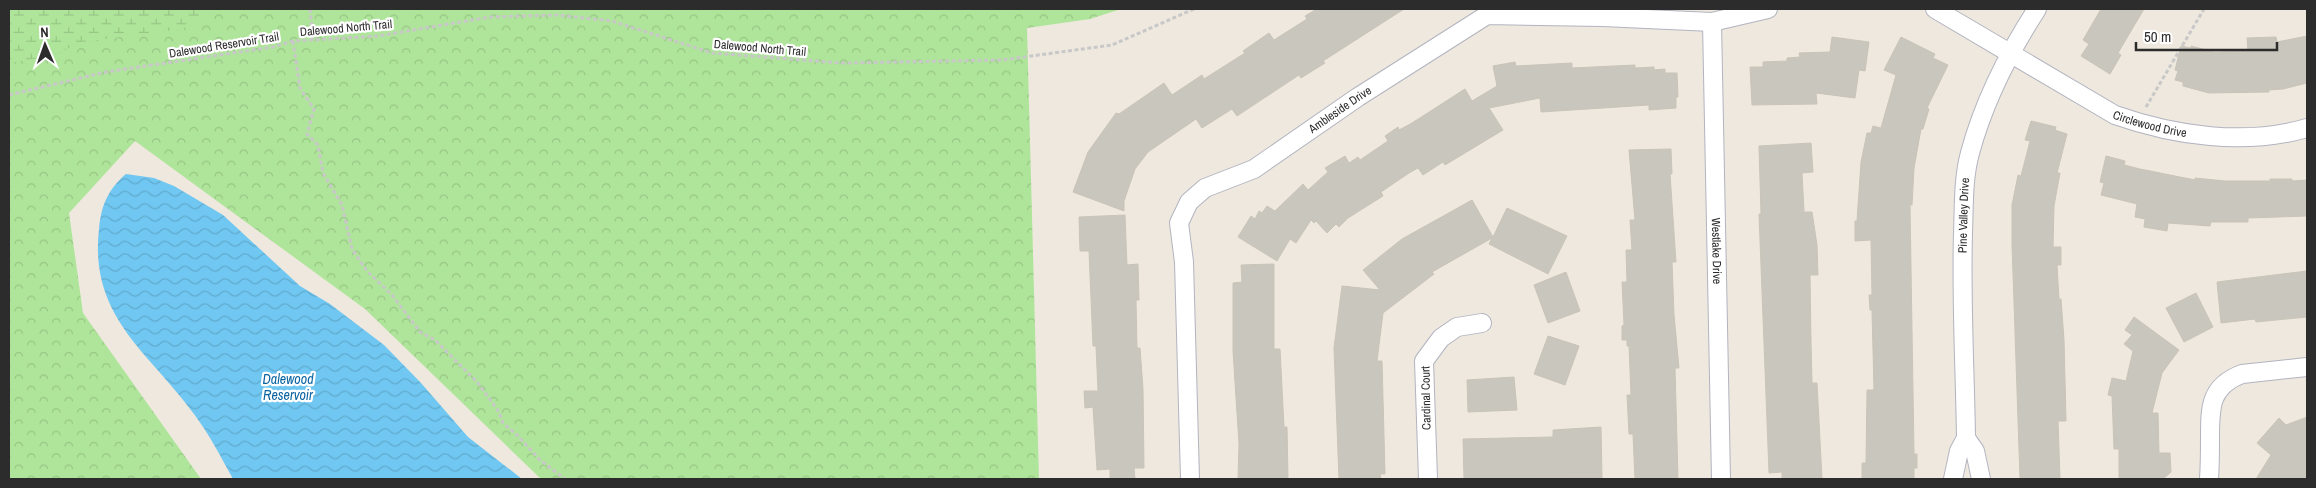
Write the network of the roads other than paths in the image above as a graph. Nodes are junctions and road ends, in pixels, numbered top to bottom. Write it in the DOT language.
graph roads {
  1 [pos="1768,9"];
  2 [pos="1935,9"];
  3 [pos="2037,9"];
  4 [pos="1712,22"];
  5 [pos="2009,53"];
  6 [pos="2307,128"];
  7 [pos="1482,323"];
  8 [pos="2307,367"];
  9 [pos="1966,438"];
  10 [pos="1190,479"];
  11 [pos="1428,479"];
  12 [pos="1721,479"];
  13 [pos="1953,479"];
  14 [pos="1981,479"];
  15 [pos="2209,479"];
  1 -- 4 [label="street, Ambleside Drive"];
  2 -- 5 [label="street"];
  3 -- 5 [label="street, Pine Valley Drive"];
  4 -- 10 [label="street, Ambleside Drive"];
  4 -- 12 [label="street, Westlake Drive"];
  5 -- 6 [label="street, Circlewood Drive"];
  5 -- 9 [label="street, Pine Valley Drive"];
  7 -- 11 [label="street, Cardinal Court"];
  8 -- 15 [label="street"];
  9 -- 13 [label="street, Pine Valley Drive"];
  9 -- 14 [label="street, Pine Valley Drive"];
}
